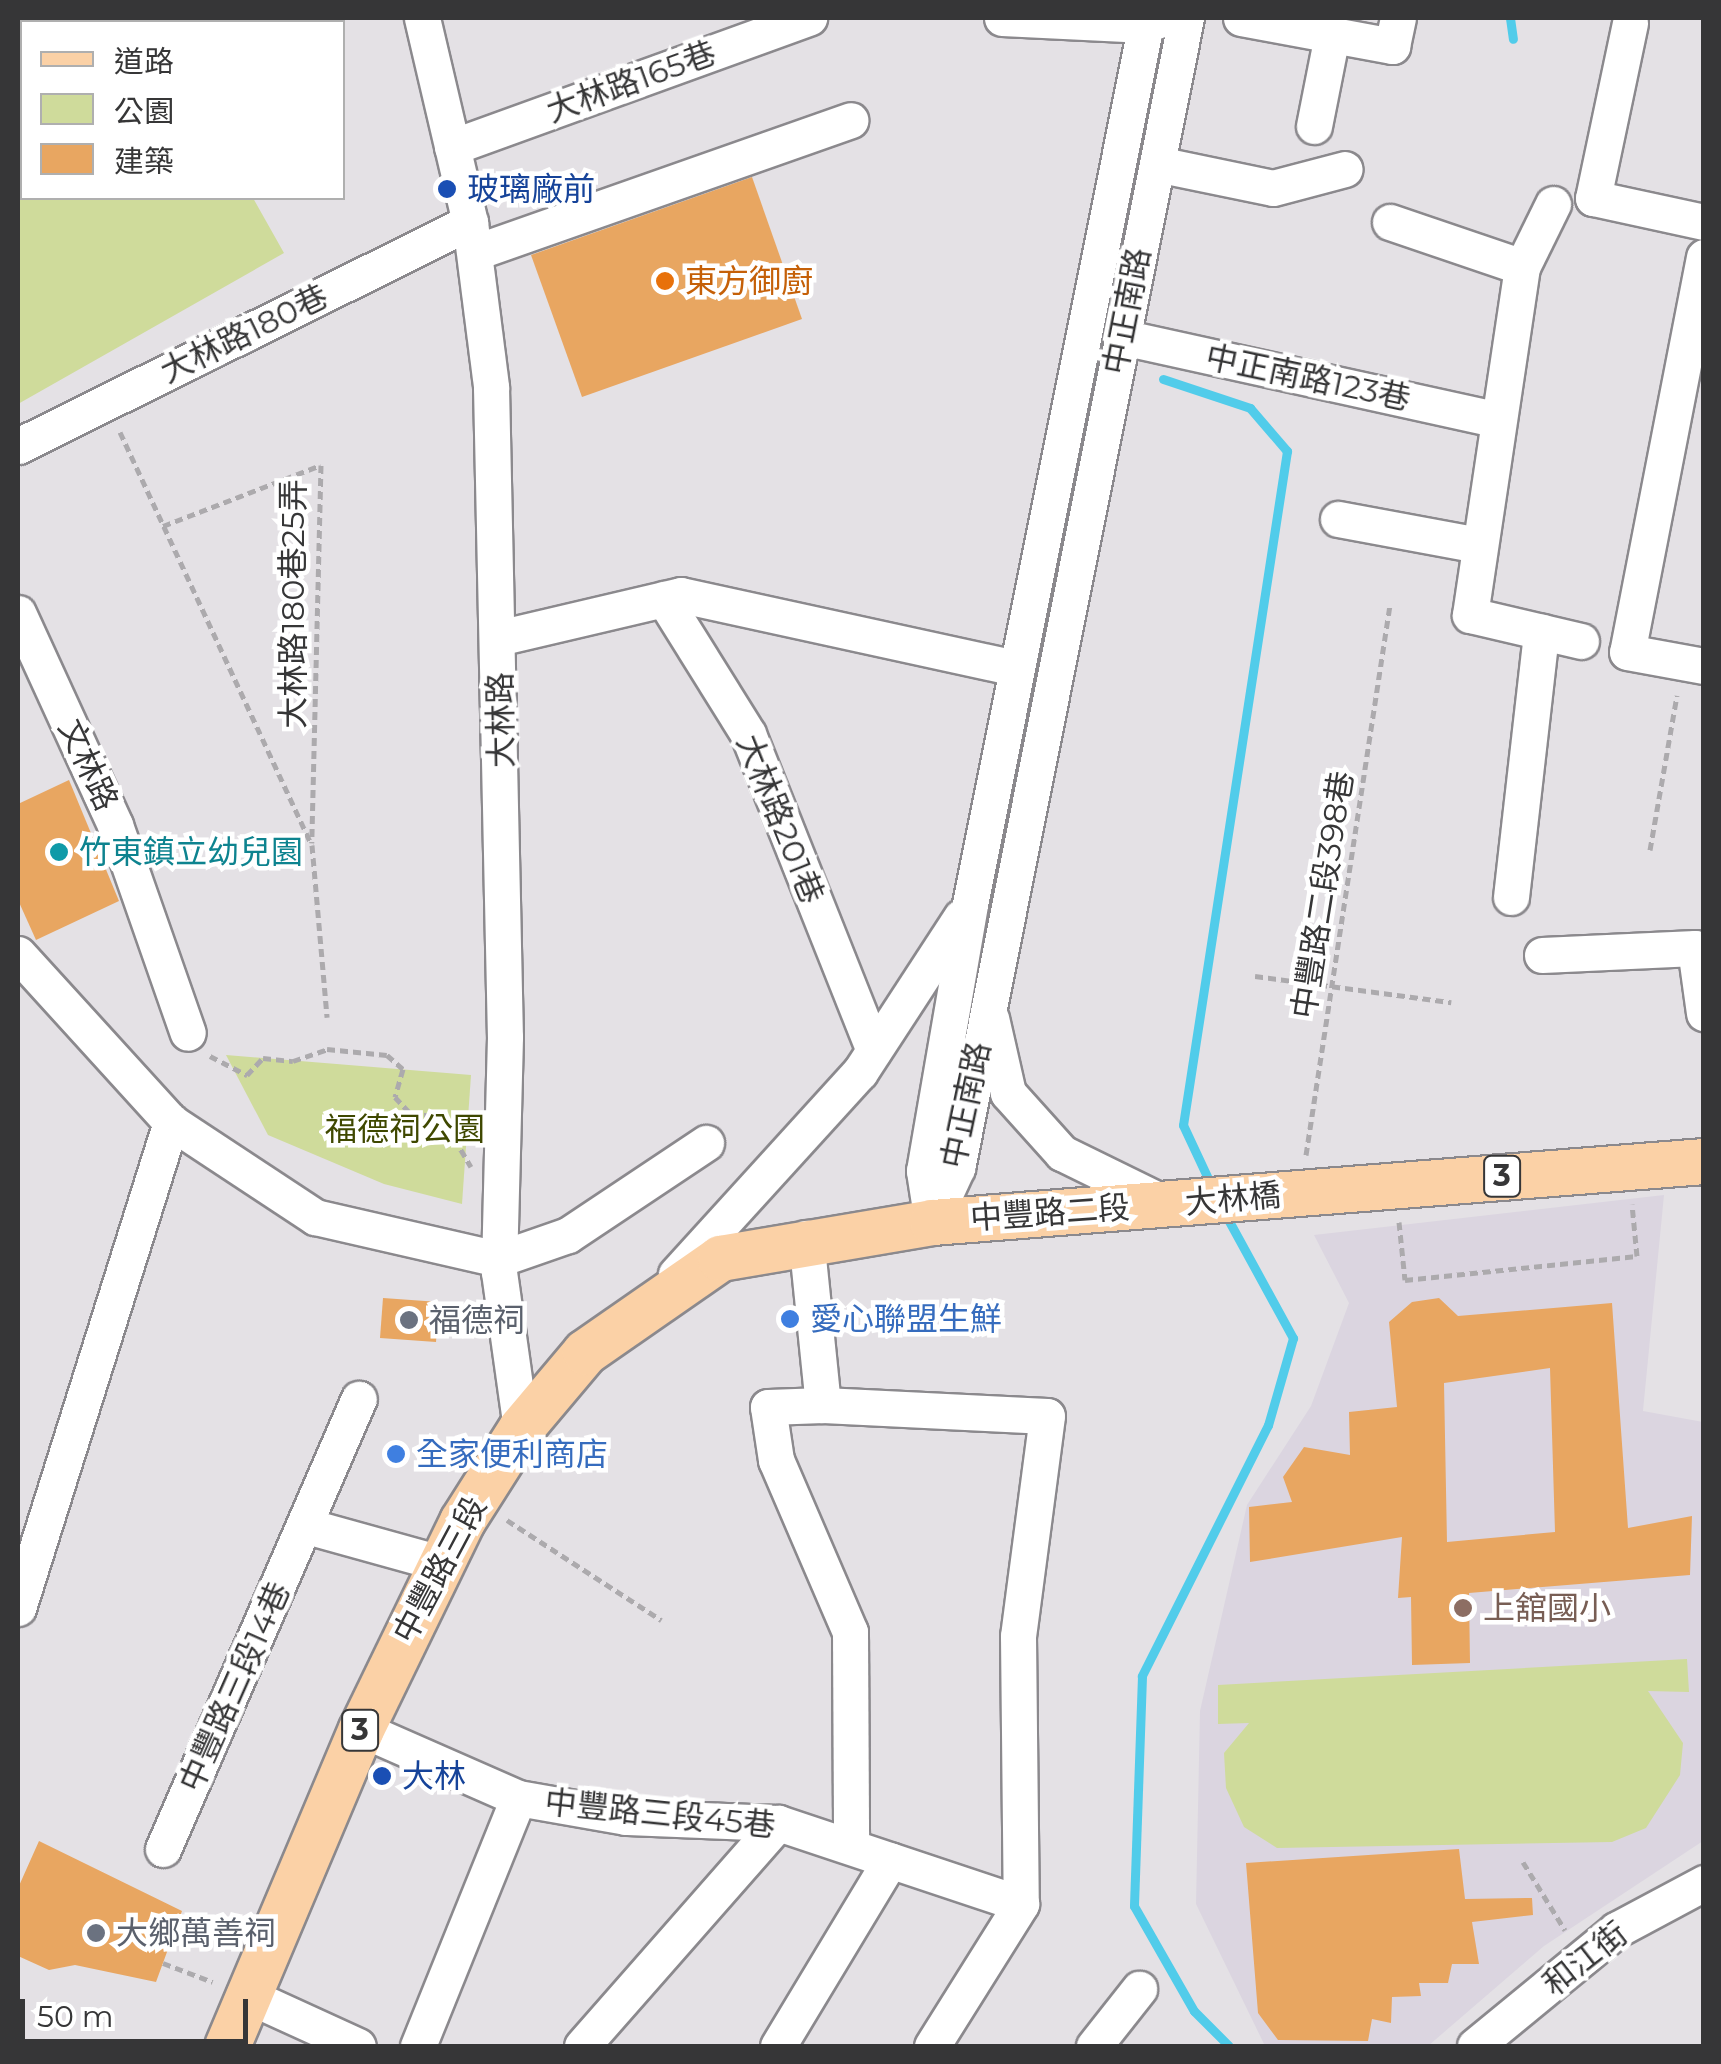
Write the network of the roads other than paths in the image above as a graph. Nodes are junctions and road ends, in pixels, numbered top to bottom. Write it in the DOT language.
graph roads {
  1 [pos="422,18"];
  2 [pos="809,18"];
  3 [pos="1002,18"];
  4 [pos="1186,18"];
  5 [pos="1241,18"];
  6 [pos="1150,19"];
  7 [pos="1630,23"];
  8 [pos="1395,32"];
  9 [pos="1332,35"];
  10 [pos="850,120"];
  11 [pos="1314,126"];
  12 [pos="452,148"];
  13 [pos="1157,164"];
  14 [pos="1345,169"];
  15 [pos="1554,204"];
  16 [pos="1390,222"];
  17 [pos="1704,222"];
  18 [pos="473,237"];
  19 [pos="1704,257"];
  20 [pos="1522,267"];
  21 [pos="1122,337"];
  22 [pos="1495,419"];
  23 [pos="18,446"];
  24 [pos="1338,519"];
  25 [pos="1478,545"];
  26 [pos="664,599"];
  27 [pos="18,613"];
  28 [pos="1541,632"];
  29 [pos="498,638"];
  30 [pos="1581,641"];
  31 [pos="1693,664"];
  32 [pos="1016,668"];
  33 [pos="1511,897"];
  34 [pos="970,904"];
  35 [pos="18,954"];
  36 [pos="1542,955"];
  37 [pos="987,1002"];
  38 [pos="1704,1013"];
  39 [pos="188,1034"];
  40 [pos="874,1050"];
  41 [pos="171,1122"];
  42 [pos="706,1143"];
  43 [pos="1704,1161"];
  44 [pos="1167,1204"];
  45 [pos="932,1222"];
  46 [pos="806,1238"];
  47 [pos="499,1259"];
  48 [pos="655,1297"];
  49 [pos="359,1399"];
  50 [pos="822,1405"];
  51 [pos="521,1428"];
  52 [pos="308,1526"];
  53 [pos="440,1564"];
  54 [pos="18,1608"];
  55 [pos="360,1729"];
  56 [pos="518,1798"];
  57 [pos="778,1823"];
  58 [pos="851,1846"];
  59 [pos="163,1849"];
  60 [pos="890,1860"];
  61 [pos="1704,1883"];
  62 [pos="1020,1904"];
  63 [pos="1139,1989"];
  64 [pos="244,1994"];
  65 [pos="227,2046"];
  66 [pos="358,2046"];
  67 [pos="418,2046"];
  68 [pos="582,2046"];
  69 [pos="778,2046"];
  70 [pos="932,2046"];
  71 [pos="1094,2046"];
  72 [pos="1475,2046"];
  1 -- 12 [label="street, 大林路"];
  2 -- 12 [label="street, 大林路165巷"];
  3 -- 6 [label="street"];
  4 -- 13 [label="street, 中正南路"];
  5 -- 9 [label="street"];
  6 -- 32 [label="street, 中正南路"];
  7 -- 17 [label="street"];
  8 -- 9 [label="street"];
  9 -- 11 [label="street"];
  10 -- 18 [label="street, 大林路180巷"];
  12 -- 18 [label="street, 大林路"];
  13 -- 14 [label="street"];
  13 -- 21 [label="street, 中正南路"];
  15 -- 20 [label="street"];
  16 -- 20 [label="street"];
  18 -- 23 [label="street, 大林路180巷"];
  18 -- 29 [label="street, 大林路"];
  19 -- 31 [label="street"];
  20 -- 22 [label="street"];
  21 -- 22 [label="street, 中正南路123巷"];
  21 -- 37 [label="street, 中正南路"];
  22 -- 25 [label="street"];
  24 -- 25 [label="street"];
  25 -- 28 [label="street"];
  26 -- 29 [label="street"];
  26 -- 32 [label="street"];
  26 -- 40 [label="street, 大林路201巷"];
  27 -- 39 [label="street, 文林路"];
  28 -- 30 [label="street"];
  28 -- 33 [label="street"];
  29 -- 47 [label="street, 大林路"];
  32 -- 34 [label="street, 中正南路"];
  34 -- 40 [label="street"];
  34 -- 45 [label="street, 中正南路"];
  35 -- 41 [label="street"];
  36 -- 38 [label="street"];
  37 -- 44 [label="street"];
  37 -- 45 [label="street, 中正南路"];
  40 -- 48 [label="street"];
  41 -- 47 [label="street"];
  41 -- 54 [label="street"];
  42 -- 47 [label="street"];
  43 -- 44 [label="main road, 大林橋 / 3"];
  44 -- 45 [label="main road, 中豐路二段 / 3"];
  45 -- 46 [label="main road, 中豐路三段 / 3"];
  46 -- 48 [label="main road, 中豐路三段 / 3"];
  46 -- 50 [label="street"];
  47 -- 51 [label="street, 大林路"];
  48 -- 51 [label="main road, 中豐路三段 / 3"];
  49 -- 52 [label="street, 中豐路三段14巷"];
  50 -- 58 [label="street"];
  50 -- 62 [label="street"];
  51 -- 53 [label="main road, 中豐路三段 / 3"];
  52 -- 53 [label="street"];
  52 -- 59 [label="street, 中豐路三段14巷"];
  53 -- 55 [label="main road, 中豐路三段 / 3"];
  55 -- 56 [label="street, 中豐路三段45巷"];
  55 -- 64 [label="main road, 中豐路三段 / 3"];
  56 -- 57 [label="street, 中豐路三段45巷"];
  56 -- 67 [label="street"];
  57 -- 58 [label="street, 中豐路三段45巷"];
  57 -- 68 [label="street"];
  58 -- 60 [label="street, 中豐路三段45巷"];
  60 -- 62 [label="street, 中豐路三段45巷"];
  60 -- 69 [label="street"];
  61 -- 72 [label="street, 和江街"];
  62 -- 70 [label="street"];
  63 -- 71 [label="street"];
  64 -- 65 [label="main road, 中豐路三段 / 3"];
  64 -- 66 [label="street"];
}
